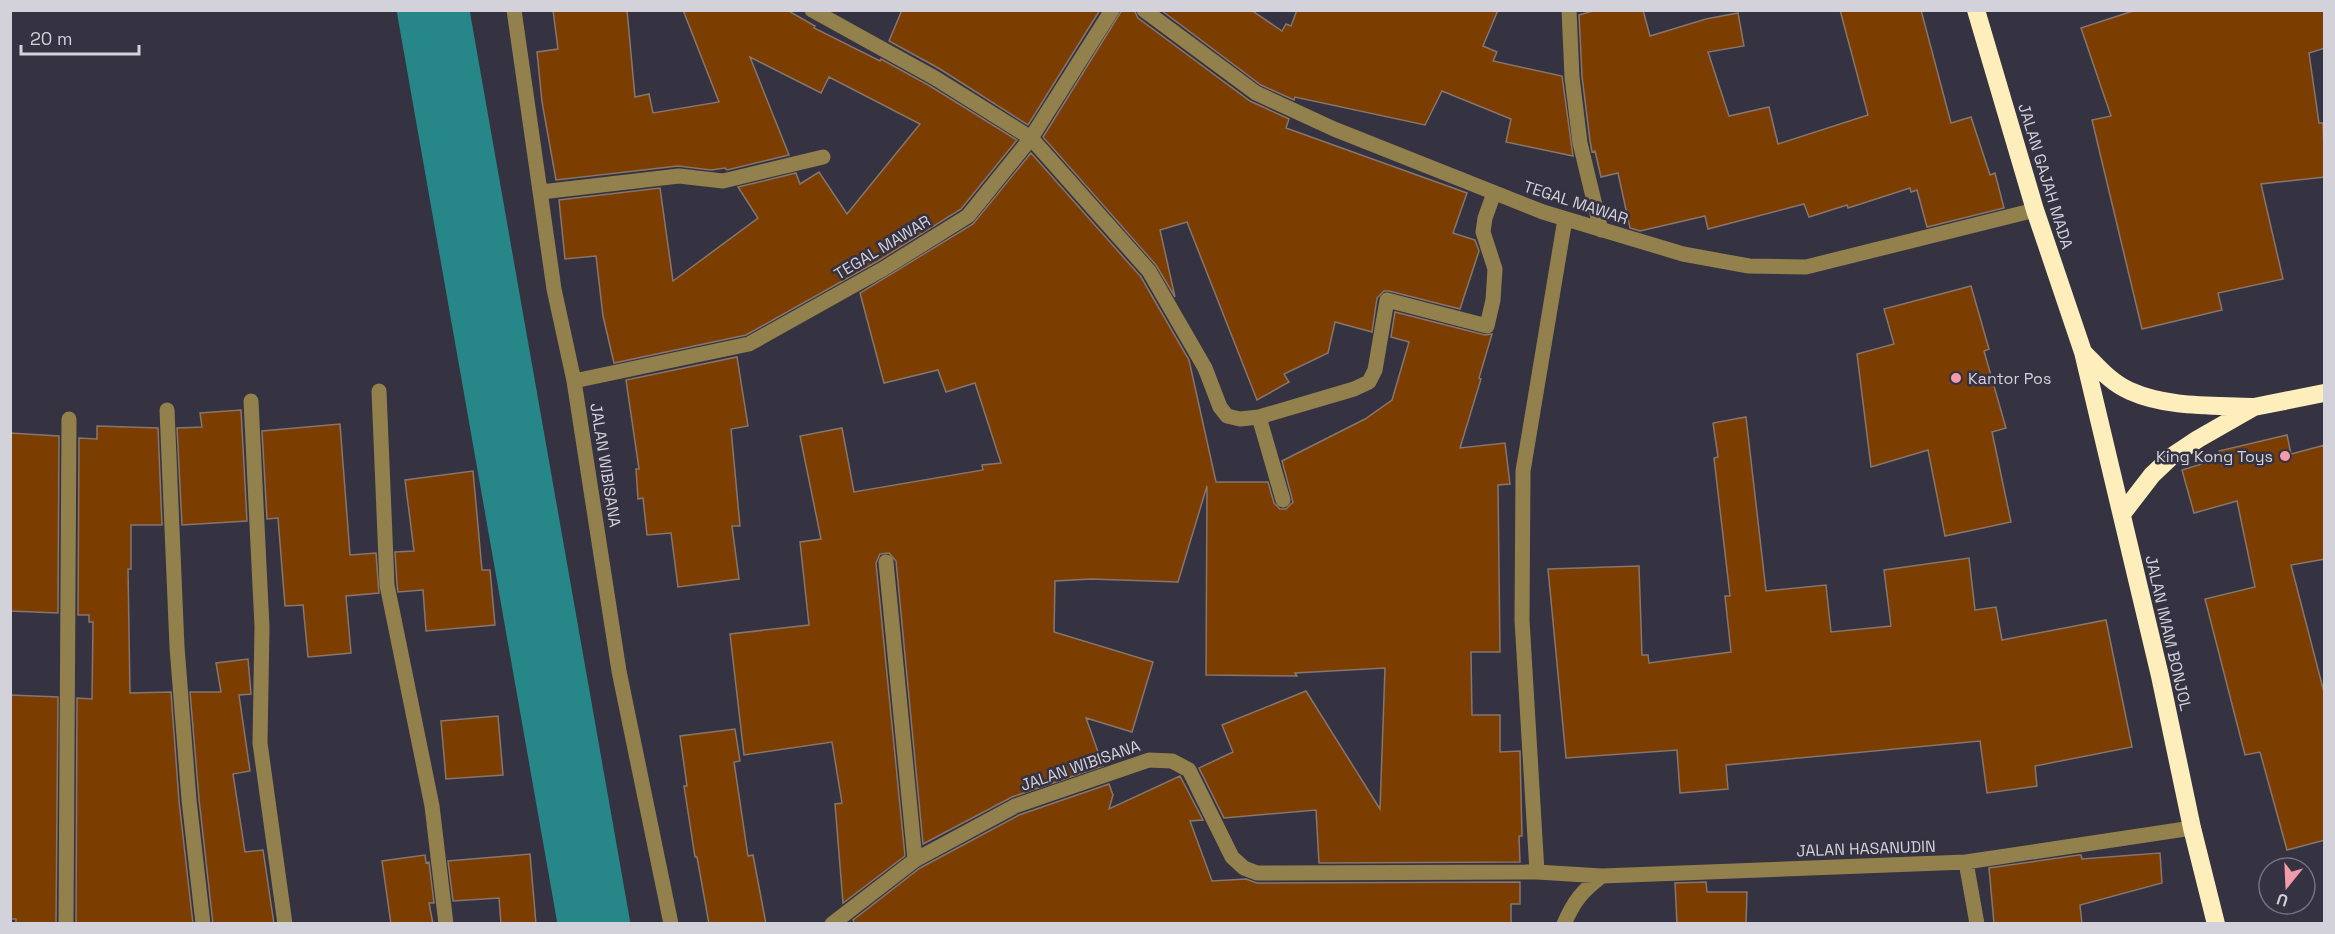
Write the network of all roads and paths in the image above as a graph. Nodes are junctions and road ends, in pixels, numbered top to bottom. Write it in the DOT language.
graph roads {
  1 [pos="514,10"];
  2 [pos="812,10"];
  3 [pos="1112,10"];
  4 [pos="1144,10"];
  5 [pos="1569,10"];
  6 [pos="1976,10"];
  7 [pos="1031,138"];
  8 [pos="823,157"];
  9 [pos="542,192"];
  10 [pos="1494,193"];
  11 [pos="2035,210"];
  12 [pos="1565,219"];
  13 [pos="1601,230"];
  14 [pos="2083,352"];
  15 [pos="574,381"];
  16 [pos="379,392"];
  17 [pos="2325,393"];
  18 [pos="251,401"];
  19 [pos="2254,407"];
  20 [pos="167,410"];
  21 [pos="1258,417"];
  22 [pos="69,419"];
  23 [pos="1283,501"];
  24 [pos="2122,514"];
  25 [pos="885,562"];
  26 [pos="2192,828"];
  27 [pos="915,860"];
  28 [pos="1966,862"];
  29 [pos="1537,872"];
  30 [pos="1602,876"];
  31 [pos="66,924"];
  32 [pos="203,924"];
  33 [pos="285,924"];
  34 [pos="446,924"];
  35 [pos="671,924"];
  36 [pos="832,924"];
  37 [pos="1564,924"];
  38 [pos="1977,924"];
  39 [pos="2216,924"];
  1 -- 9 [label="street, JALAN WIBISANA"];
  2 -- 7 [label="street"];
  3 -- 7 [label="street, TEGAL MAWAR"];
  4 -- 10 [label="street, TEGAL MAWAR"];
  5 -- 13 [label="street"];
  6 -- 11 [label="highway, JALAN GAJAH MADA"];
  7 -- 15 [label="street, TEGAL MAWAR"];
  7 -- 21 [label="street"];
  8 -- 9 [label="street"];
  9 -- 15 [label="street, JALAN WIBISANA"];
  10 -- 12 [label="street, TEGAL MAWAR"];
  10 -- 21 [label="street"];
  11 -- 13 [label="street, TEGAL MAWAR"];
  11 -- 14 [label="highway, JALAN GAJAH MADA"];
  12 -- 13 [label="street, TEGAL MAWAR"];
  12 -- 29 [label="street"];
  14 -- 19 [label="highway"];
  14 -- 24 [label="highway, JALAN IMAM BONJOL"];
  15 -- 35 [label="street, JALAN WIBISANA"];
  16 -- 34 [label="street"];
  17 -- 19 [label="highway"];
  18 -- 33 [label="street"];
  19 -- 24 [label="highway"];
  20 -- 32 [label="street"];
  21 -- 23 [label="street"];
  22 -- 31 [label="street"];
  24 -- 26 [label="highway, JALAN IMAM BONJOL"];
  25 -- 27 [label="street"];
  26 -- 28 [label="street, JALAN HASANUDIN"];
  26 -- 39 [label="highway, JALAN IMAM BONJOL"];
  27 -- 29 [label="street, JALAN WIBISANA"];
  27 -- 36 [label="street, JALAN WIBISANA"];
  28 -- 30 [label="street, JALAN HASANUDIN"];
  28 -- 38 [label="street"];
  29 -- 30 [label="street, JALAN WIBISANA"];
  30 -- 37 [label="street"];
}
